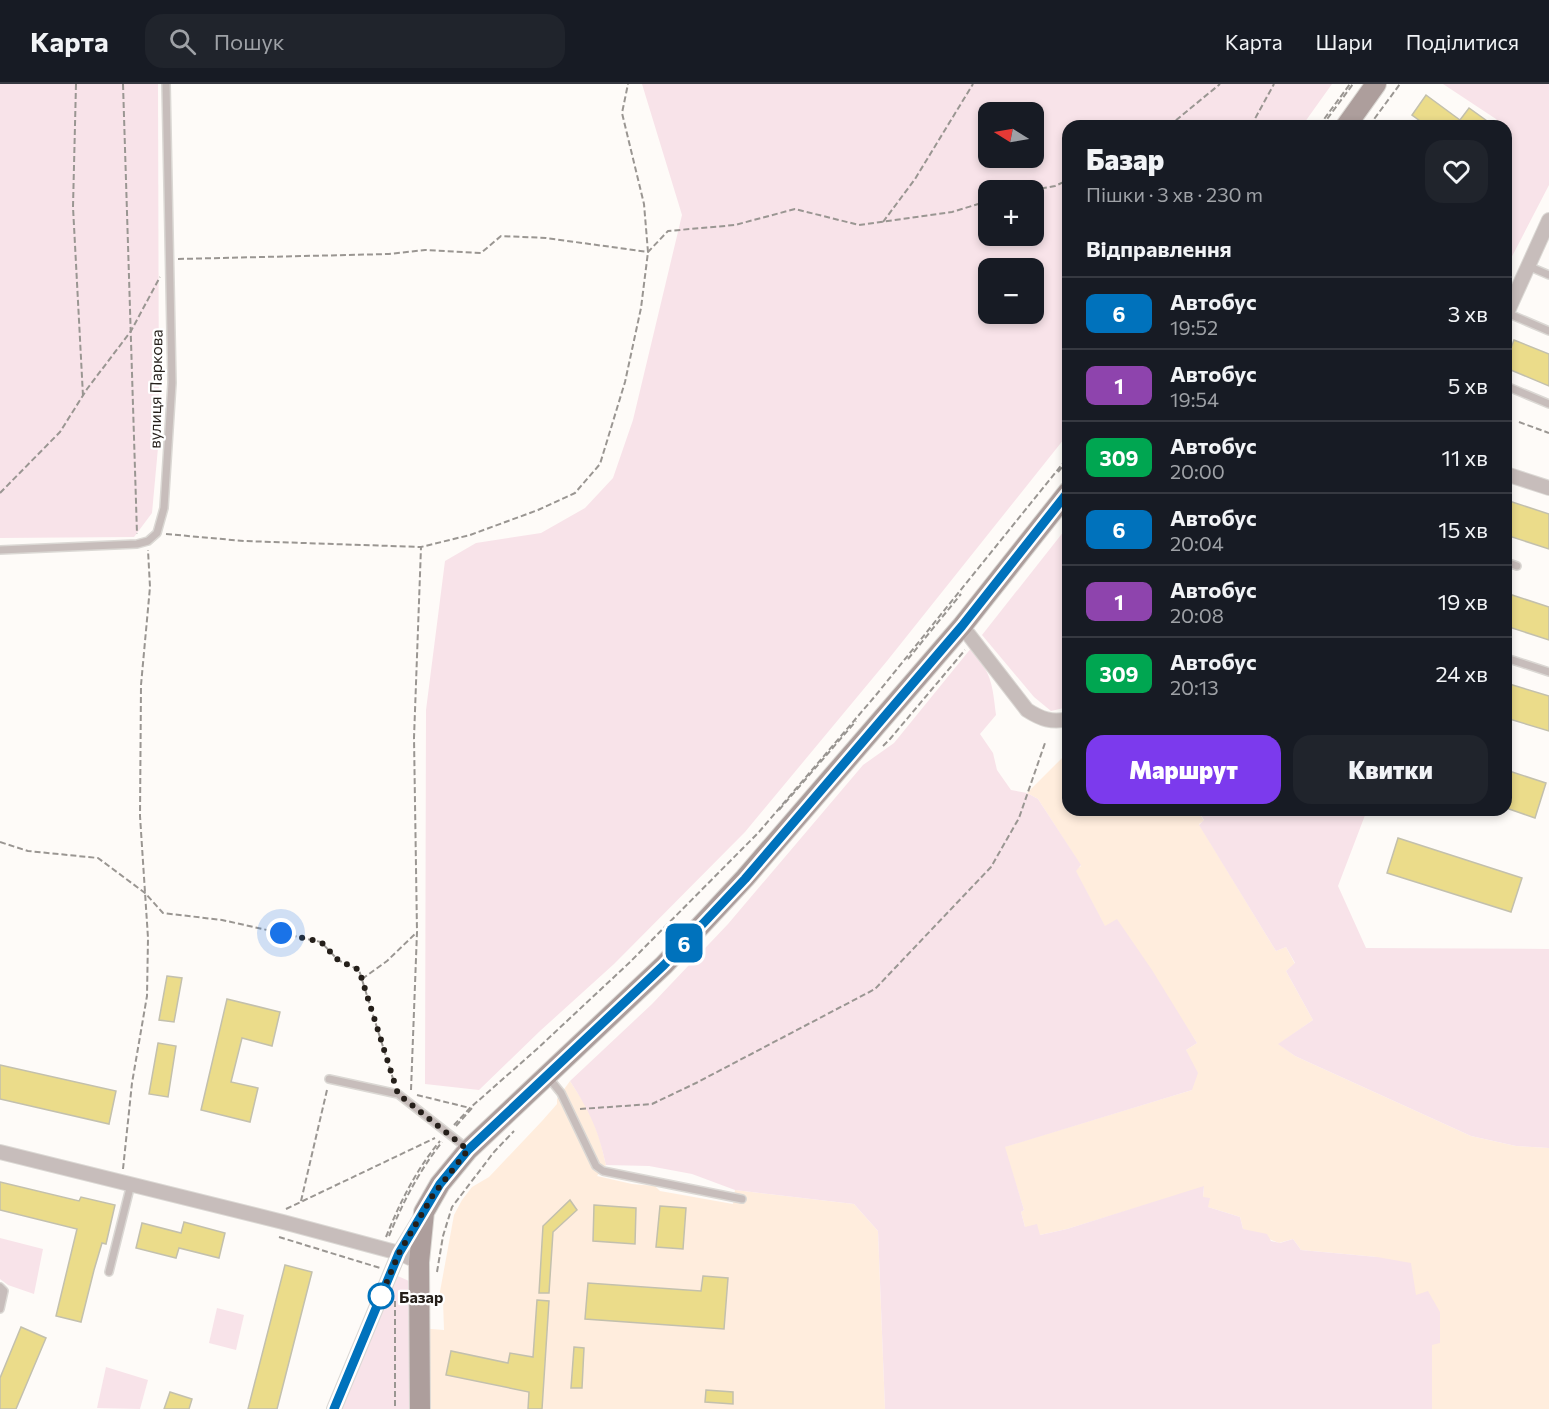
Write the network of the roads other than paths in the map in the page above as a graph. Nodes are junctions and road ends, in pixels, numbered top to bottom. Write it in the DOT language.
graph roads {
  1 [pos="166,84"];
  2 [pos="1376,84"];
  3 [pos="1350,120"];
  4 [pos="1549,220"];
  5 [pos="1528,266"];
  6 [pos="1549,275"];
  7 [pos="1512,301"];
  8 [pos="1512,316"];
  9 [pos="1549,331"];
  10 [pos="1512,389"];
  11 [pos="1549,404"];
  12 [pos="1512,476"];
  13 [pos="1549,488"];
  14 [pos="1062,500"];
  15 [pos="0,550"];
  16 [pos="1512,564"];
  17 [pos="1517,566"];
  18 [pos="962,626"];
  19 [pos="1512,660"];
  20 [pos="1549,672"];
  21 [pos="1062,720"];
  22 [pos="546,1075"];
  23 [pos="329,1079"];
  24 [pos="468,1150"];
  25 [pos="0,1152"];
  26 [pos="126,1183"];
  27 [pos="742,1199"];
  28 [pos="424,1212"];
  29 [pos="399,1253"];
  30 [pos="419,1262"];
  31 [pos="109,1272"];
  32 [pos="0,1287"];
  33 [pos="0,1309"];
  34 [pos="334,1409"];
  35 [pos="420,1409"];
  1 -- 15 [label="lane, вулиця Паркова"];
  2 -- 3 [label="main road"];
  4 -- 5 [label="street"];
  5 -- 6 [label="lane"];
  5 -- 7 [label="street"];
  8 -- 9 [label="lane"];
  10 -- 11 [label="lane"];
  12 -- 13 [label="street"];
  14 -- 18 [label="main road"];
  16 -- 17 [label="lane"];
  18 -- 21 [label="street"];
  18 -- 22 [label="main road"];
  19 -- 20 [label="lane"];
  22 -- 24 [label="main road"];
  22 -- 27 [label="lane"];
  23 -- 24 [label="lane"];
  24 -- 28 [label="main road"];
  25 -- 26 [label="street"];
  26 -- 29 [label="street"];
  26 -- 31 [label="lane"];
  28 -- 29 [label="street"];
  28 -- 30 [label="main road"];
  29 -- 30 [label="street"];
  29 -- 34 [label="street"];
  30 -- 35 [label="main road"];
  32 -- 33 [label="lane"];
}
